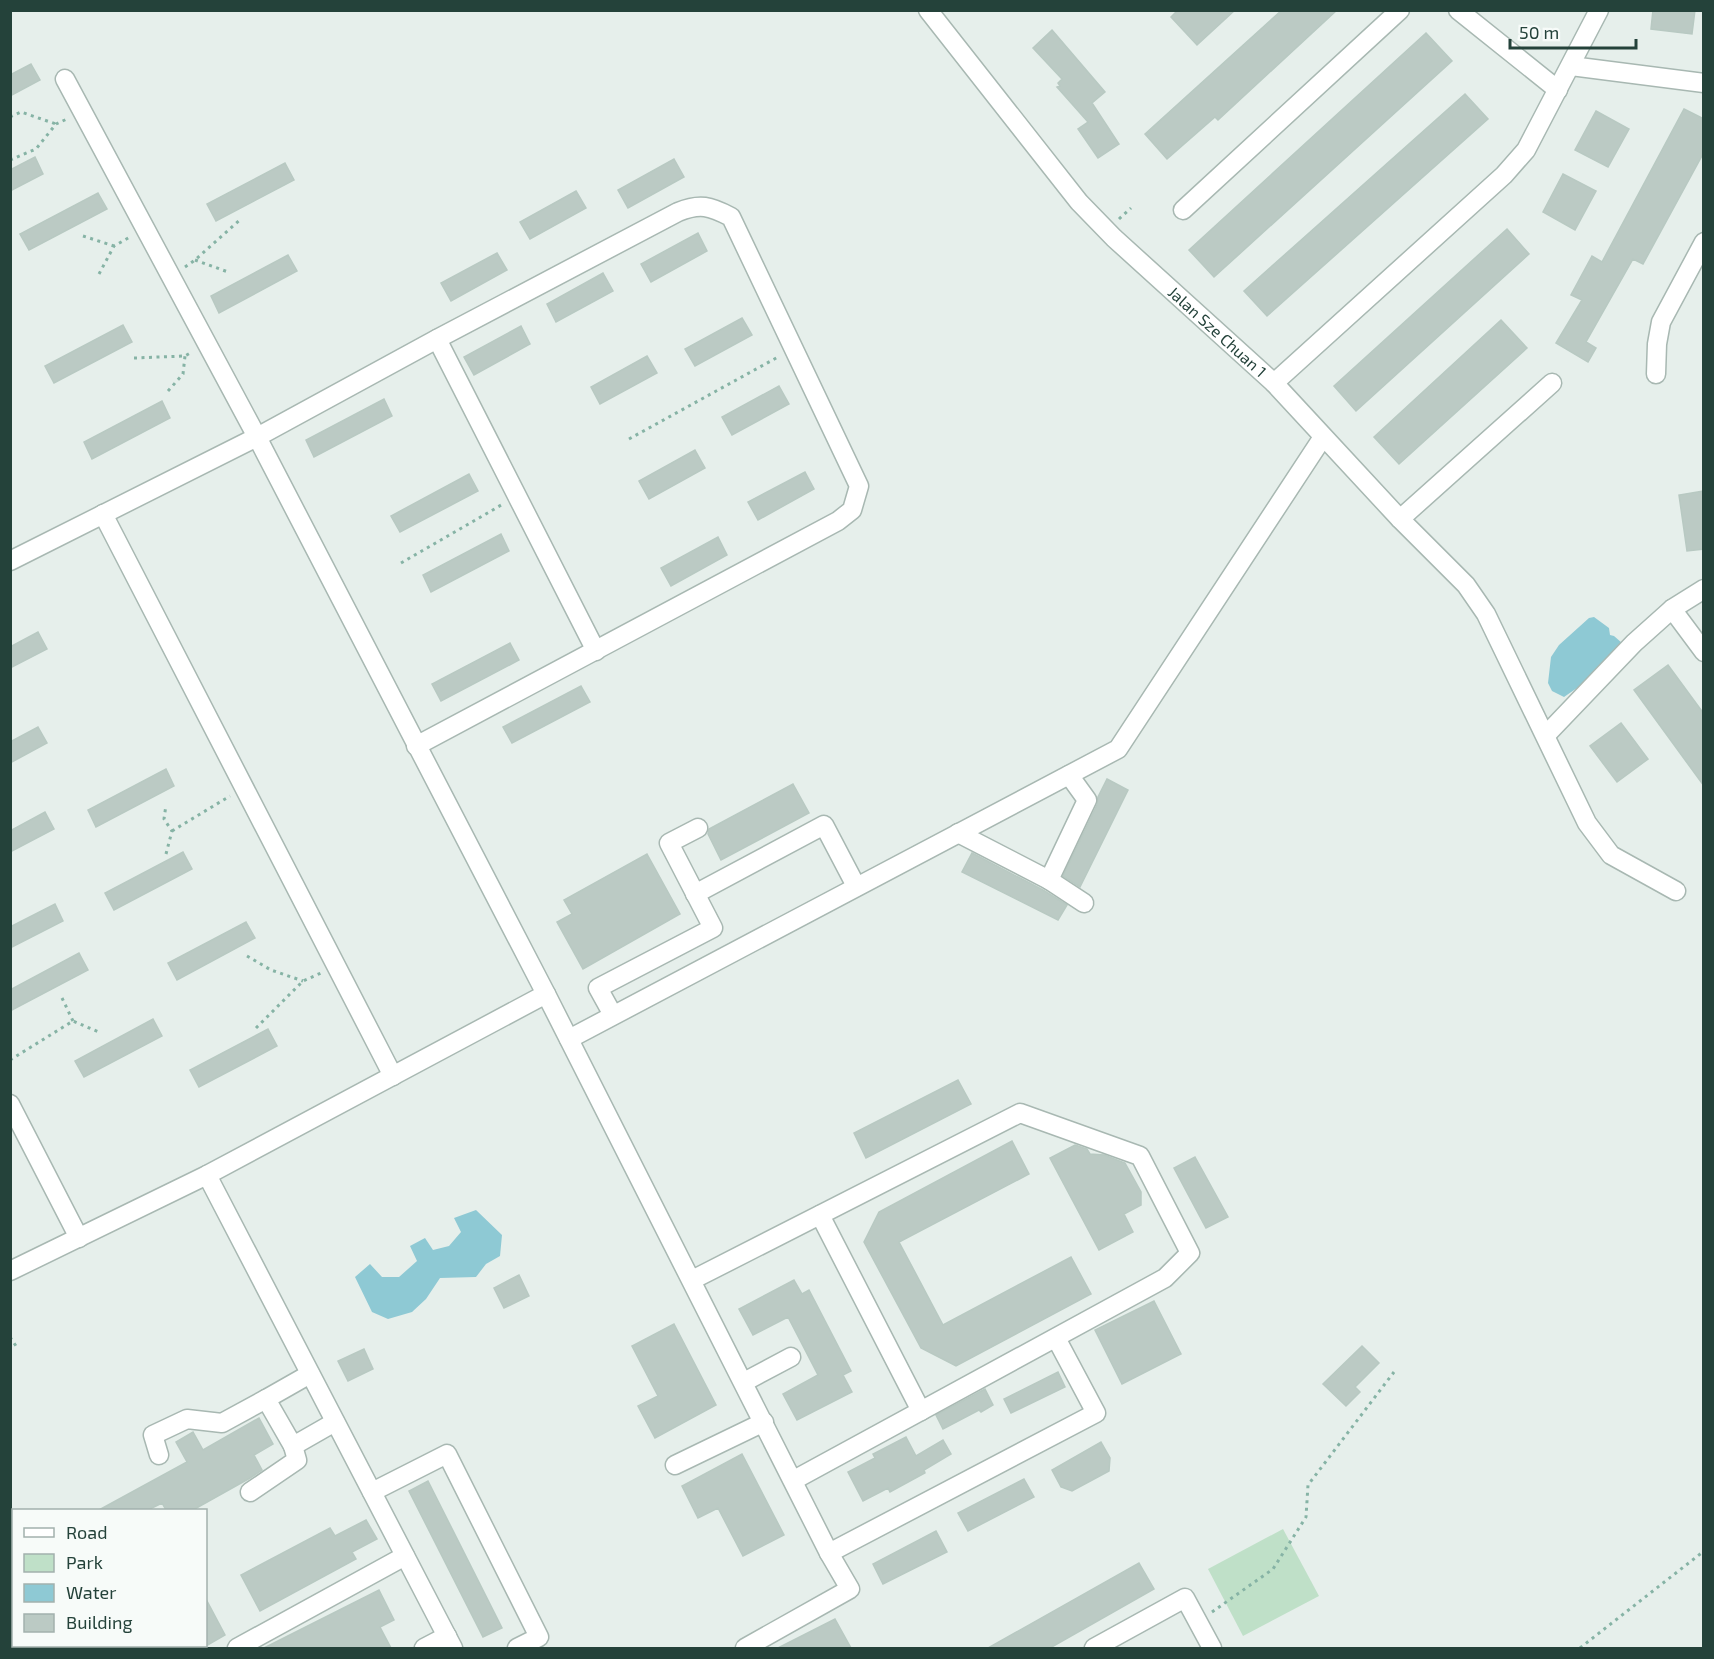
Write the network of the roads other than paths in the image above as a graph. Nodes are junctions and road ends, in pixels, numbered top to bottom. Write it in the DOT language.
graph roads {
  1 [pos="928,10"];
  2 [pos="1401,10"];
  3 [pos="1458,10"];
  4 [pos="1599,10"];
  5 [pos="1571,66"];
  6 [pos="65,79"];
  7 [pos="1704,83"];
  8 [pos="1558,90"];
  9 [pos="1183,210"];
  10 [pos="1704,242"];
  11 [pos="437,339"];
  12 [pos="1656,374"];
  13 [pos="1274,383"];
  14 [pos="1552,383"];
  15 [pos="257,437"];
  16 [pos="1323,437"];
  17 [pos="103,514"];
  18 [pos="1400,519"];
  19 [pos="10,561"];
  20 [pos="1704,589"];
  21 [pos="1672,609"];
  22 [pos="596,651"];
  23 [pos="1704,652"];
  24 [pos="1545,735"];
  25 [pos="416,746"];
  26 [pos="1069,775"];
  27 [pos="698,828"];
  28 [pos="958,833"];
  29 [pos="1049,880"];
  30 [pos="856,886"];
  31 [pos="1676,891"];
  32 [pos="695,894"];
  33 [pos="1084,903"];
  34 [pos="546,994"];
  35 [pos="612,1015"];
  36 [pos="569,1039"];
  37 [pos="393,1076"];
  38 [pos="10,1104"];
  39 [pos="207,1175"];
  40 [pos="820,1215"];
  41 [pos="79,1238"];
  42 [pos="10,1271"];
  43 [pos="692,1280"];
  44 [pos="1056,1338"];
  45 [pos="791,1357"];
  46 [pos="310,1374"];
  47 [pos="744,1382"];
  48 [pos="266,1400"];
  49 [pos="921,1411"];
  50 [pos="335,1422"];
  51 [pos="764,1422"];
  52 [pos="293,1446"];
  53 [pos="159,1455"];
  54 [pos="675,1466"];
  55 [pos="794,1480"];
  56 [pos="250,1492"];
  57 [pos="372,1492"];
  58 [pos="829,1552"];
  59 [pos="405,1556"];
  60 [pos="450,1642"];
  61 [pos="542,1643"];
  62 [pos="237,1648"];
  63 [pos="424,1648"];
  64 [pos="517,1648"];
  65 [pos="745,1648"];
  66 [pos="1094,1648"];
  67 [pos="1212,1648"];
  1 -- 13 [label="street, Jalan Sze Chuan 1"];
  2 -- 9 [label="street"];
  3 -- 8 [label="street"];
  4 -- 5 [label="street, Jalan Sze Chuan 1"];
  5 -- 7 [label="street"];
  5 -- 8 [label="street, Jalan Sze Chuan 1"];
  6 -- 15 [label="street"];
  8 -- 13 [label="street, Jalan Sze Chuan 1"];
  10 -- 12 [label="street"];
  11 -- 15 [label="street"];
  11 -- 22 [label="street"];
  11 -- 22 [label="street"];
  13 -- 16 [label="street"];
  14 -- 18 [label="street"];
  15 -- 17 [label="street"];
  15 -- 25 [label="street"];
  16 -- 18 [label="street"];
  16 -- 26 [label="street"];
  17 -- 19 [label="street"];
  17 -- 37 [label="street"];
  18 -- 24 [label="street"];
  20 -- 21 [label="street"];
  21 -- 23 [label="street"];
  21 -- 24 [label="street"];
  22 -- 25 [label="street"];
  24 -- 31 [label="street"];
  25 -- 34 [label="street"];
  26 -- 28 [label="street"];
  26 -- 29 [label="street"];
  27 -- 32 [label="street"];
  28 -- 29 [label="street"];
  28 -- 30 [label="street"];
  29 -- 33 [label="street"];
  30 -- 32 [label="street"];
  30 -- 35 [label="street"];
  32 -- 35 [label="street"];
  34 -- 36 [label="street"];
  34 -- 37 [label="street"];
  35 -- 36 [label="street"];
  36 -- 43 [label="street"];
  37 -- 39 [label="street"];
  38 -- 41 [label="street"];
  39 -- 41 [label="street"];
  39 -- 46 [label="street"];
  40 -- 43 [label="street"];
  40 -- 44 [label="street"];
  40 -- 49 [label="street"];
  41 -- 42 [label="street"];
  43 -- 47 [label="street"];
  44 -- 49 [label="street"];
  44 -- 58 [label="street"];
  45 -- 47 [label="street"];
  46 -- 48 [label="street"];
  46 -- 50 [label="street"];
  47 -- 51 [label="street"];
  48 -- 52 [label="street"];
  48 -- 53 [label="street"];
  49 -- 55 [label="street"];
  50 -- 52 [label="street"];
  50 -- 57 [label="street"];
  51 -- 54 [label="street"];
  51 -- 55 [label="street"];
  52 -- 56 [label="street"];
  55 -- 58 [label="street"];
  57 -- 59 [label="street"];
  57 -- 61 [label="street"];
  58 -- 65 [label="street"];
  59 -- 60 [label="street"];
  59 -- 62 [label="street"];
  60 -- 63 [label="street"];
  61 -- 64 [label="street"];
  66 -- 67 [label="street"];
}
